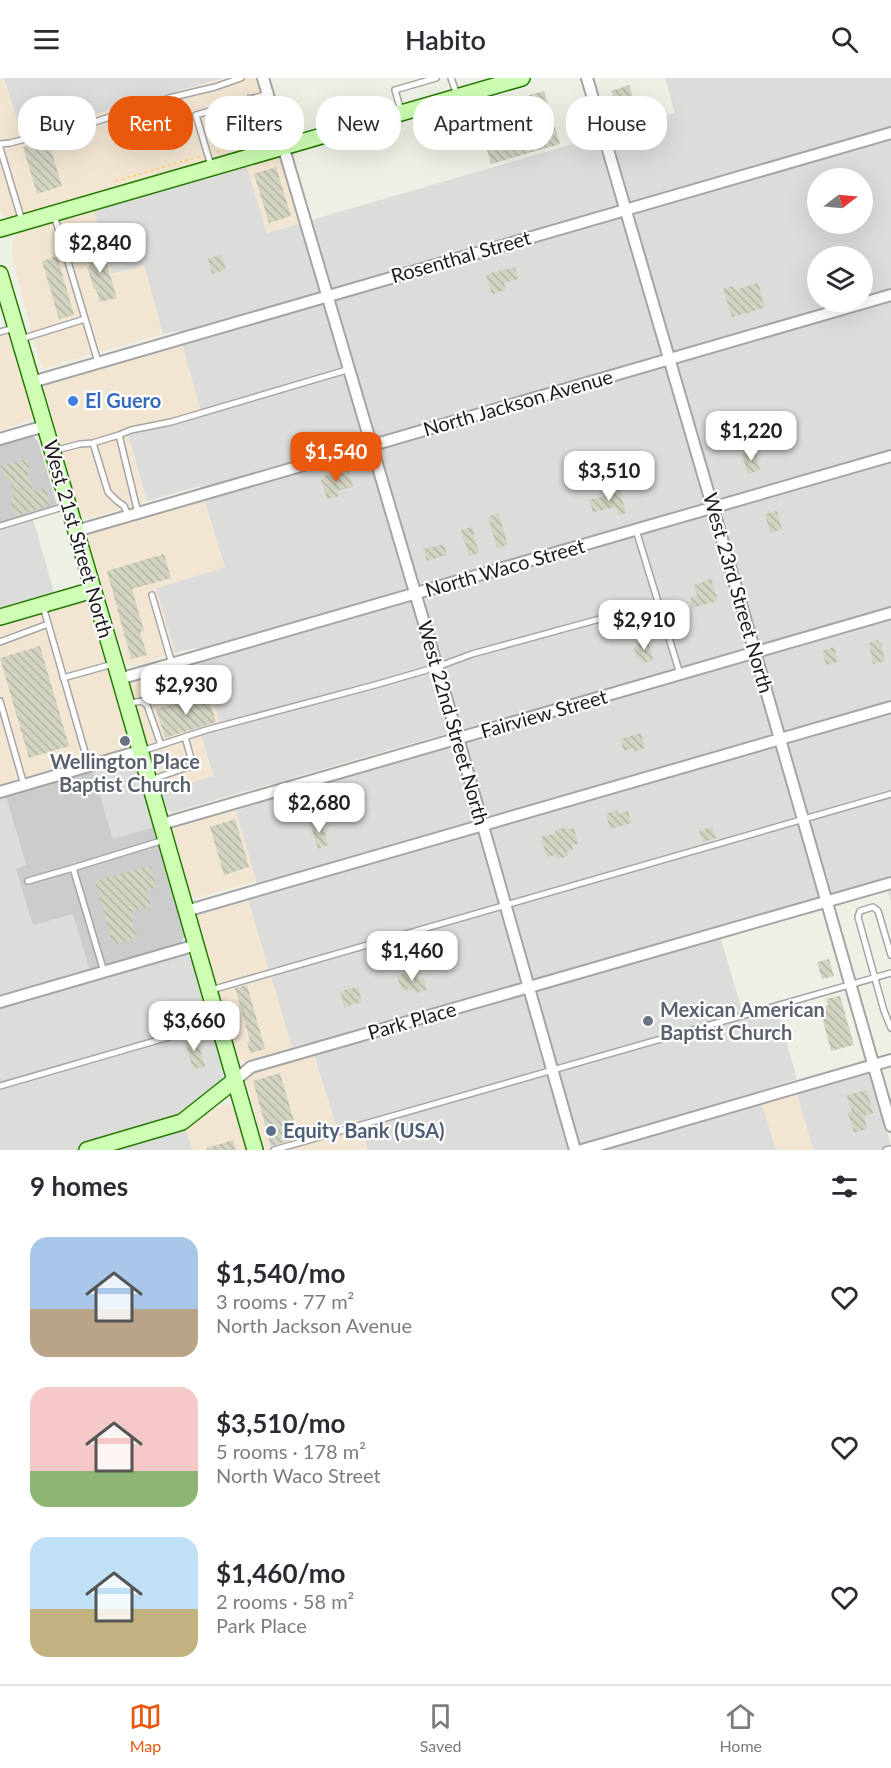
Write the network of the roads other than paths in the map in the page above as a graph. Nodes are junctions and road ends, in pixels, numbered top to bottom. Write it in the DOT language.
graph roads {
  1 [pos="241,78"];
  2 [pos="263,78"];
  3 [pos="436,78"];
  4 [pos="451,78"];
  5 [pos="522,78"];
  6 [pos="587,78"];
  7 [pos="268,94"];
  8 [pos="261,96"];
  9 [pos="458,96"];
  10 [pos="461,96"];
  11 [pos="413,109"];
  12 [pos="205,112"];
  13 [pos="402,112"];
  14 [pos="891,133"];
  15 [pos="304,141"];
  16 [pos="0,146"];
  17 [pos="205,147"];
  18 [pos="206,150"];
  19 [pos="249,150"];
  20 [pos="285,150"];
  21 [pos="209,161"];
  22 [pos="626,210"];
  23 [pos="53,214"];
  24 [pos="23,223"];
  25 [pos="0,229"];
  26 [pos="0,274"];
  27 [pos="891,295"];
  28 [pos="328,296"];
  29 [pos="85,320"];
  30 [pos="0,332"];
  31 [pos="18,333"];
  32 [pos="669,359"];
  33 [pos="98,362"];
  34 [pos="350,369"];
  35 [pos="32,382"];
  36 [pos="45,426"];
  37 [pos="119,435"];
  38 [pos="0,439"];
  39 [pos="93,443"];
  40 [pos="372,445"];
  41 [pos="52,451"];
  42 [pos="891,456"];
  43 [pos="68,505"];
  44 [pos="713,507"];
  45 [pos="133,514"];
  46 [pos="0,526"];
  47 [pos="636,530"];
  48 [pos="76,531"];
  49 [pos="93,590"];
  50 [pos="416,594"];
  51 [pos="152,595"];
  52 [pos="658,603"];
  53 [pos="43,605"];
  54 [pos="891,613"];
  55 [pos="0,617"];
  56 [pos="48,624"];
  57 [pos="0,642"];
  58 [pos="755,652"];
  59 [pos="115,663"];
  60 [pos="172,664"];
  61 [pos="437,667"];
  62 [pos="680,674"];
  63 [pos="63,678"];
  64 [pos="119,679"];
  65 [pos="0,701"];
  66 [pos="126,704"];
  67 [pos="891,707"];
  68 [pos="1,709"];
  69 [pos="185,737"];
  70 [pos="458,738"];
  71 [pos="780,739"];
  72 [pos="161,745"];
  73 [pos="140,751"];
  74 [pos="88,766"];
  75 [pos="149,781"];
  76 [pos="24,785"];
  77 [pos="0,792"];
  78 [pos="891,794"];
  79 [pos="803,819"];
  80 [pos="162,824"];
  81 [pos="483,825"];
  82 [pos="166,840"];
  83 [pos="73,868"];
  84 [pos="28,881"];
  85 [pos="891,883"];
  86 [pos="827,902"];
  87 [pos="505,906"];
  88 [pos="186,910"];
  89 [pos="196,945"];
  90 [pos="891,955"];
  91 [pos="104,972"];
  92 [pos="891,973"];
  93 [pos="874,978"];
  94 [pos="850,983"];
  95 [pos="529,988"];
  96 [pos="210,991"];
  97 [pos="0,1002"];
  98 [pos="219,1022"];
  99 [pos="891,1028"];
  100 [pos="891,1060"];
  101 [pos="873,1065"];
  102 [pos="552,1070"];
  103 [pos="236,1080"];
  104 [pos="0,1086"];
  105 [pos="891,1126"];
  106 [pos="891,1149"];
  107 [pos="87,1150"];
  108 [pos="255,1150"];
  109 [pos="274,1150"];
  110 [pos="575,1150"];
  111 [pos="582,1150"];
  112 [pos="886,1150"];
  1 -- 16 [label="lane"];
  2 -- 7 [label="street, West 22nd Street North"];
  3 -- 13 [label="lane"];
  4 -- 9 [label="lane"];
  5 -- 10 [label="main road"];
  6 -- 22 [label="street, West 23rd Street North"];
  7 -- 8 [label="lane"];
  11 -- 13 [label="main road"];
  12 -- 17 [label="lane"];
  13 -- 15 [label="main road"];
  14 -- 22 [label="street, Rosenthal Street"];
  16 -- 24 [label="lane"];
  18 -- 21 [label="lane"];
  19 -- 21 [label="main road"];
  20 -- 28 [label="street, West 22nd Street North"];
  21 -- 23 [label="main road"];
  22 -- 28 [label="street, Rosenthal Street"];
  22 -- 32 [label="street, West 23rd Street North"];
  23 -- 24 [label="main road"];
  23 -- 29 [label="lane"];
  24 -- 25 [label="main road"];
  26 -- 31 [label="main road, West 21st Street North"];
  27 -- 32 [label="street, North Jackson Avenue"];
  28 -- 33 [label="street, Rosenthal Street"];
  28 -- 34 [label="street, West 22nd Street North"];
  29 -- 31 [label="lane"];
  29 -- 33 [label="lane"];
  30 -- 31 [label="lane"];
  31 -- 35 [label="main road, West 21st Street North"];
  32 -- 40 [label="street, North Jackson Avenue"];
  32 -- 44 [label="street, West 23rd Street North"];
  33 -- 35 [label="street, Rosenthal Street"];
  34 -- 37 [label="lane"];
  34 -- 40 [label="street, West 22nd Street North"];
  35 -- 36 [label="main road, West 21st Street North"];
  36 -- 38 [label="street"];
  36 -- 41 [label="main road, West 21st Street North"];
  37 -- 39 [label="lane"];
  37 -- 45 [label="lane"];
  39 -- 41 [label="lane"];
  39 -- 45 [label="lane"];
  40 -- 45 [label="street, North Jackson Avenue"];
  40 -- 50 [label="street, West 22nd Street North"];
  41 -- 43 [label="main road, West 21st Street North"];
  42 -- 44 [label="street, North Waco Street"];
  43 -- 46 [label="lane"];
  43 -- 48 [label="main road, West 21st Street North"];
  44 -- 47 [label="street, North Waco Street"];
  44 -- 58 [label="street, West 23rd Street North"];
  45 -- 48 [label="street, North Jackson Avenue"];
  47 -- 50 [label="street, North Waco Street"];
  47 -- 52 [label="lane"];
  48 -- 49 [label="main road, West 21st Street North"];
  49 -- 53 [label="main road"];
  49 -- 59 [label="main road, West 21st Street North"];
  50 -- 60 [label="street, North Waco Street"];
  50 -- 61 [label="street, West 22nd Street North"];
  51 -- 60 [label="lane"];
  52 -- 61 [label="lane"];
  52 -- 62 [label="lane"];
  53 -- 55 [label="main road"];
  53 -- 56 [label="lane"];
  54 -- 58 [label="street, Fairview Street"];
  56 -- 57 [label="lane"];
  56 -- 63 [label="lane"];
  58 -- 62 [label="street, Fairview Street"];
  58 -- 71 [label="street, West 23rd Street North"];
  59 -- 63 [label="lane"];
  59 -- 64 [label="main road, West 21st Street North"];
  60 -- 64 [label="street, North Waco Street"];
  61 -- 69 [label="lane"];
  61 -- 70 [label="street, West 22nd Street North"];
  62 -- 70 [label="street, Fairview Street"];
  63 -- 74 [label="lane"];
  64 -- 66 [label="main road, West 21st Street North"];
  65 -- 68 [label="lane"];
  66 -- 72 [label="lane"];
  66 -- 73 [label="main road, West 21st Street North"];
  67 -- 71 [label="street"];
  68 -- 76 [label="lane"];
  69 -- 72 [label="lane"];
  69 -- 75 [label="lane"];
  70 -- 80 [label="street, Fairview Street"];
  70 -- 81 [label="street, West 22nd Street North"];
  71 -- 79 [label="street, West 23rd Street North"];
  71 -- 81 [label="street"];
  72 -- 73 [label="lane"];
  73 -- 74 [label="street"];
  73 -- 75 [label="main road, West 21st Street North"];
  74 -- 76 [label="street"];
  75 -- 80 [label="main road, West 21st Street North"];
  76 -- 77 [label="street"];
  78 -- 79 [label="lane"];
  79 -- 86 [label="street, West 23rd Street North"];
  79 -- 87 [label="lane"];
  80 -- 82 [label="main road, West 21st Street North"];
  81 -- 87 [label="street, West 22nd Street North"];
  81 -- 88 [label="street"];
  82 -- 83 [label="lane"];
  82 -- 88 [label="main road, West 21st Street North"];
  83 -- 84 [label="lane"];
  83 -- 91 [label="lane"];
  85 -- 86 [label="street, Park Place"];
  86 -- 94 [label="street, West 23rd Street North"];
  86 -- 95 [label="street, Park Place"];
  87 -- 95 [label="street, West 22nd Street North"];
  87 -- 96 [label="lane"];
  88 -- 89 [label="main road, West 21st Street North"];
  89 -- 91 [label="street"];
  89 -- 96 [label="main road, West 21st Street North"];
  90 -- 93 [label="lane"];
  91 -- 97 [label="street"];
  92 -- 93 [label="lane"];
  93 -- 94 [label="lane"];
  93 -- 99 [label="lane"];
  94 -- 101 [label="street, West 23rd Street North"];
  94 -- 102 [label="lane"];
  95 -- 102 [label="street, West 22nd Street North"];
  95 -- 103 [label="street, Park Place"];
  96 -- 98 [label="main road, West 21st Street North"];
  98 -- 103 [label="main road, West 21st Street North"];
  98 -- 104 [label="lane"];
  100 -- 101 [label="street"];
  101 -- 105 [label="street, West 23rd Street North"];
  101 -- 111 [label="street"];
  102 -- 109 [label="lane"];
  102 -- 110 [label="street, West 22nd Street North"];
  103 -- 107 [label="main road, Park Place"];
  103 -- 108 [label="main road, West 21st Street North"];
  106 -- 112 [label="lane"];
}
